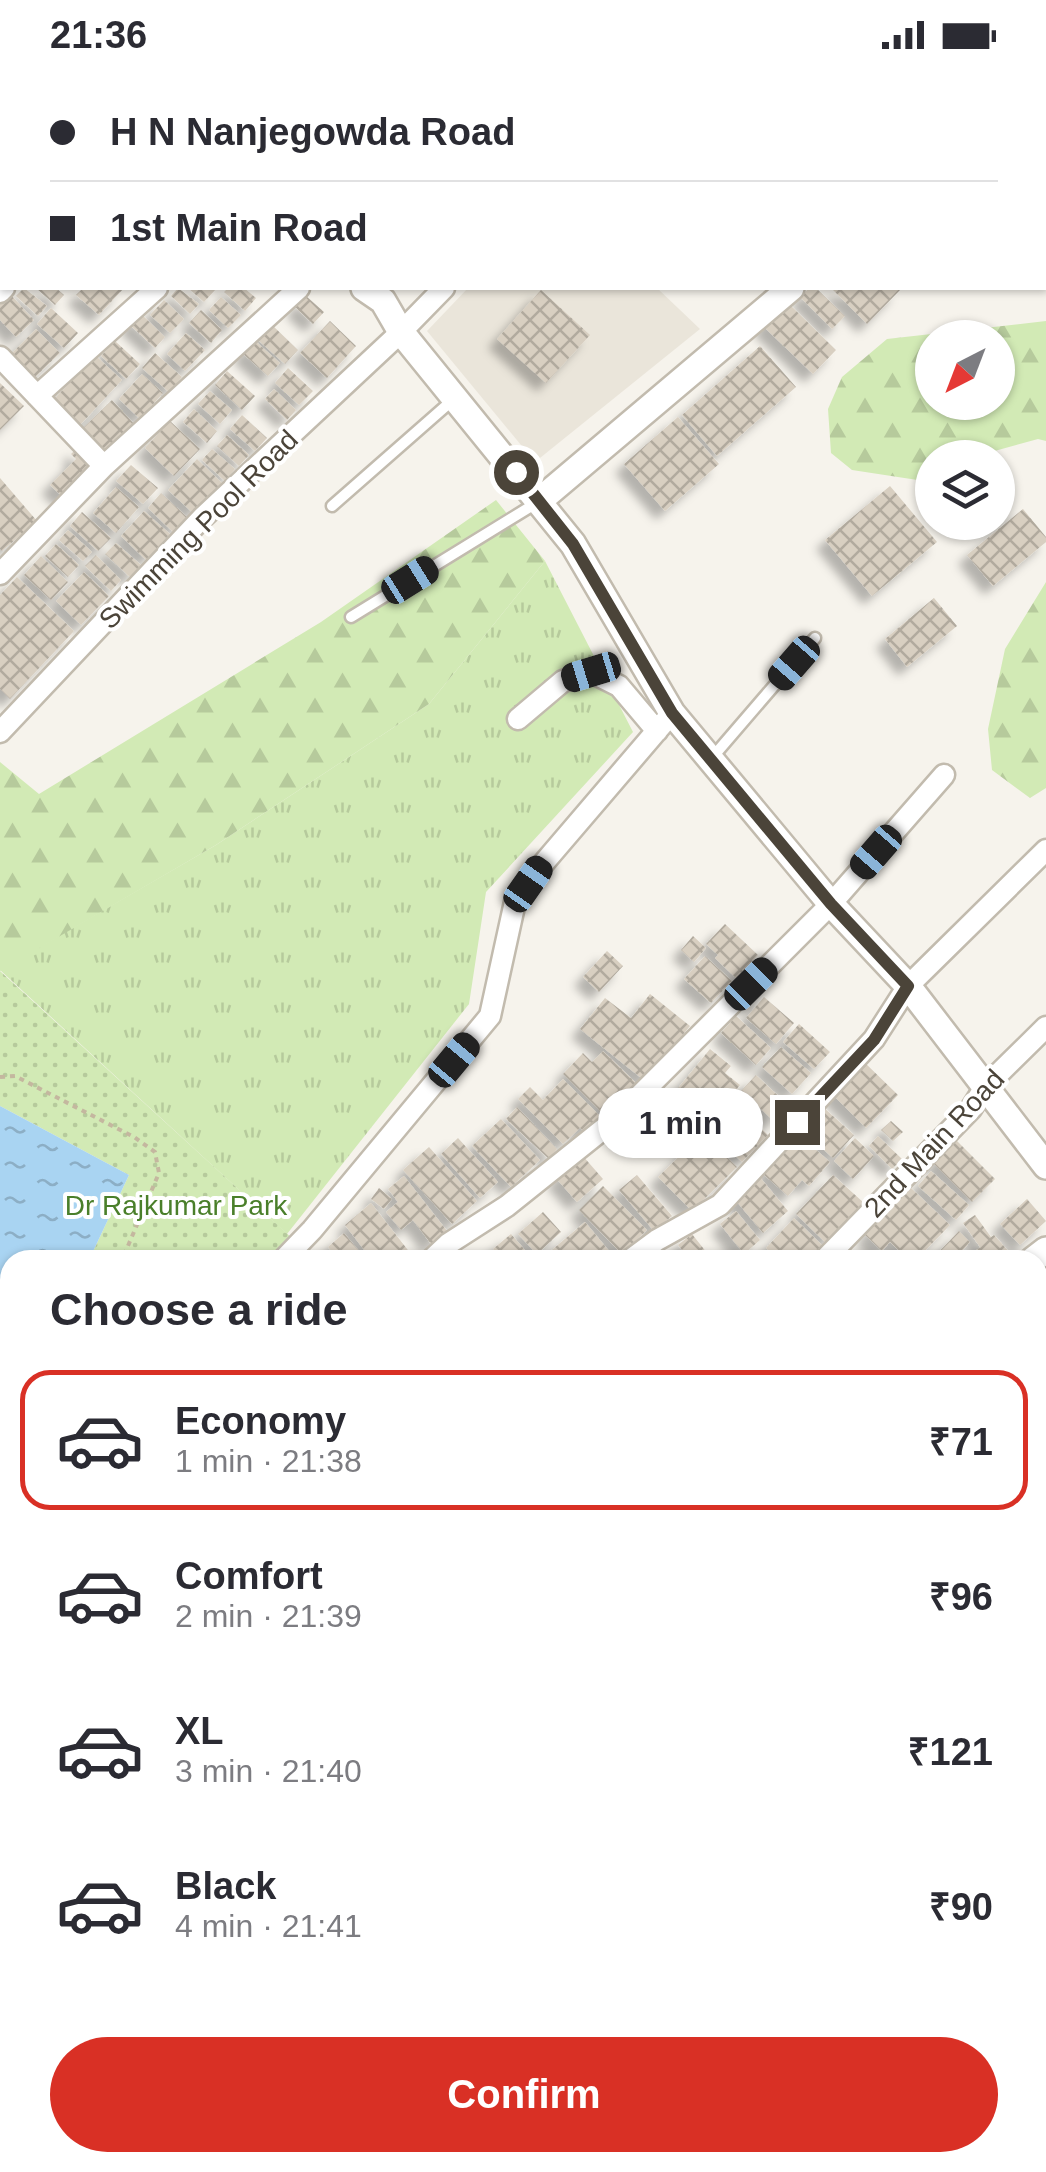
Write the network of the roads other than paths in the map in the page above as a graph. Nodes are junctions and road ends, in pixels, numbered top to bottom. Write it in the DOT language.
graph roads {
  1 [pos="155,290"];
  2 [pos="296,290"];
  3 [pos="367,290"];
  4 [pos="442,290"];
  5 [pos="789,290"];
  6 [pos="401,332"];
  7 [pos="0,357"];
  8 [pos="38,396"];
  9 [pos="456,398"];
  10 [pos="104,466"];
  11 [pos="539,501"];
  12 [pos="332,506"];
  13 [pos="0,574"];
  14 [pos="351,616"];
  15 [pos="815,638"];
  16 [pos="518,720"];
  17 [pos="3,721"];
  18 [pos="664,722"];
  19 [pos="711,760"];
  20 [pos="944,775"];
  21 [pos="1046,850"];
  22 [pos="831,904"];
  23 [pos="908,986"];
  24 [pos="1046,1027"];
  25 [pos="985,1087"];
  26 [pos="1046,1166"];
  27 [pos="293,1250"];
  28 [pos="441,1250"];
  29 [pos="644,1250"];
  30 [pos="834,1250"];
  1 -- 8 [label="street"];
  2 -- 10 [label="street"];
  3 -- 6 [label="street"];
  4 -- 6 [label="street, Swimming Pool Road"];
  5 -- 11 [label="street"];
  6 -- 9 [label="street"];
  6 -- 17 [label="street, Swimming Pool Road"];
  7 -- 8 [label="street"];
  8 -- 10 [label="street"];
  9 -- 11 [label="street"];
  9 -- 12 [label="lane"];
  10 -- 13 [label="street"];
  11 -- 14 [label="lane"];
  11 -- 18 [label="street"];
  15 -- 19 [label="lane"];
  16 -- 18 [label="street"];
  18 -- 19 [label="street"];
  18 -- 27 [label="street"];
  19 -- 22 [label="street"];
  20 -- 22 [label="street"];
  21 -- 23 [label="street"];
  22 -- 23 [label="street"];
  22 -- 28 [label="street"];
  23 -- 25 [label="street"];
  23 -- 29 [label="street"];
  24 -- 25 [label="street, 2nd Main Road"];
  25 -- 26 [label="street"];
  25 -- 30 [label="street, 2nd Main Road"];
}
